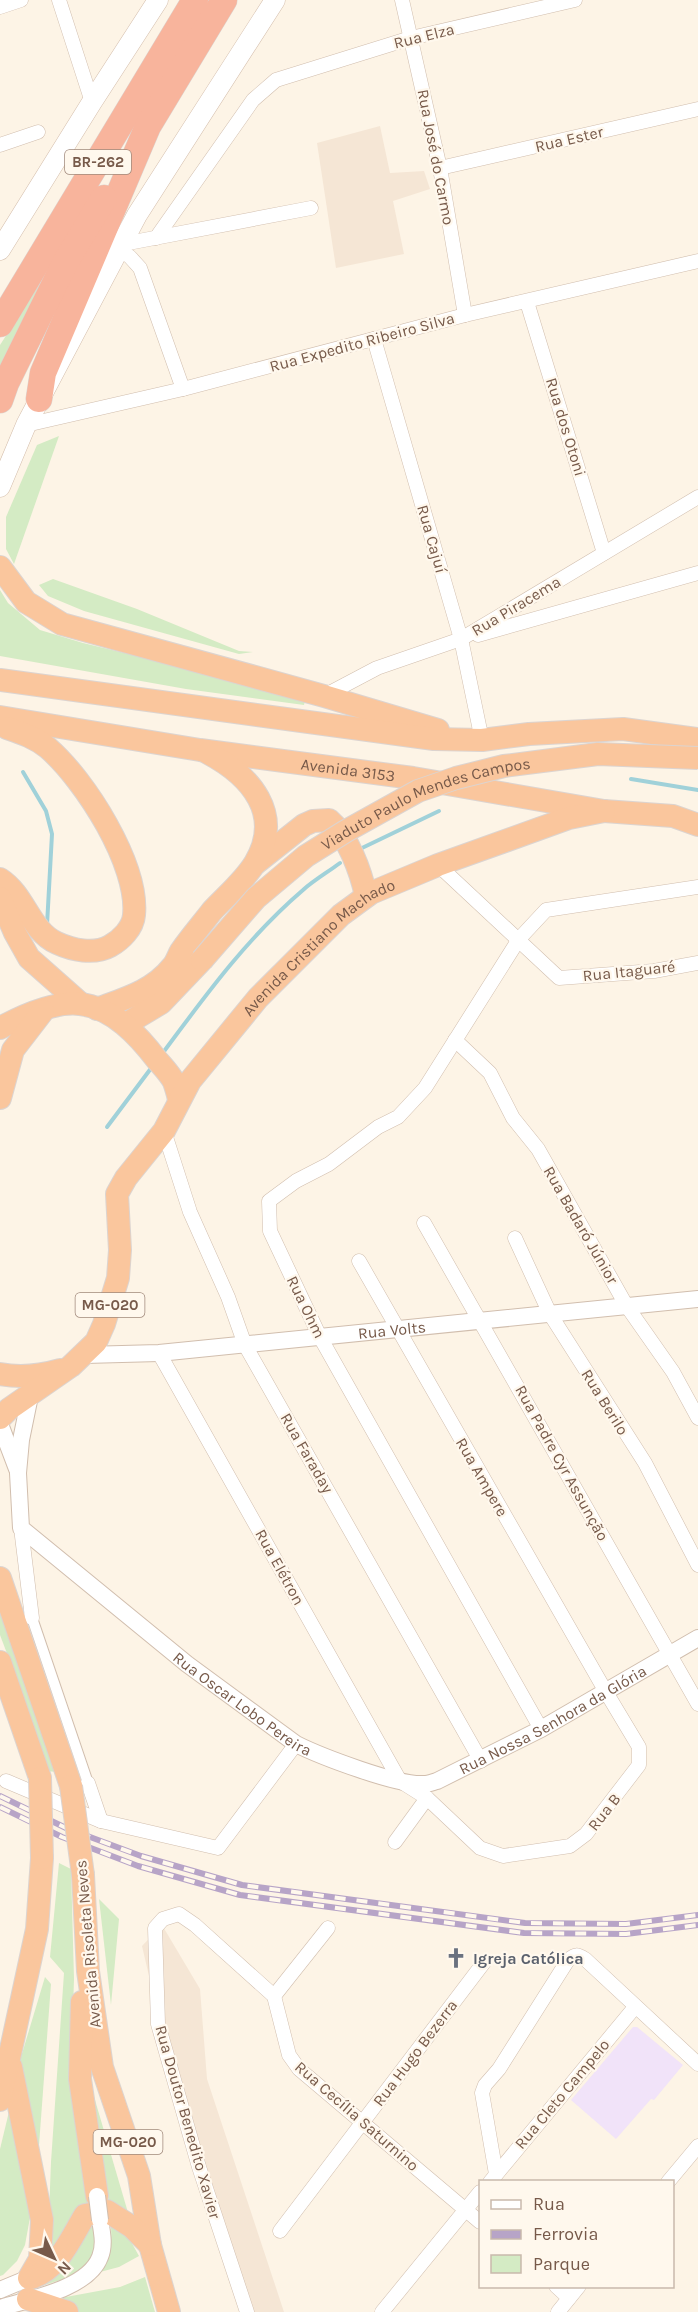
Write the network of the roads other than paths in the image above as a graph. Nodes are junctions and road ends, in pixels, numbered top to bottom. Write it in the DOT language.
graph roads {
  1 [pos="21,0"];
  2 [pos="59,0"];
  3 [pos="158,0"];
  4 [pos="195,0"];
  5 [pos="224,0"];
  6 [pos="275,0"];
  7 [pos="402,0"];
  8 [pos="575,0"];
  9 [pos="0,7"];
  10 [pos="411,38"];
  11 [pos="92,102"];
  12 [pos="698,109"];
  13 [pos="148,126"];
  14 [pos="38,132"];
  15 [pos="0,145"];
  16 [pos="440,168"];
  17 [pos="311,208"];
  18 [pos="156,238"];
  19 [pos="121,247"];
  20 [pos="0,249"];
  21 [pos="698,261"];
  22 [pos="527,302"];
  23 [pos="465,315"];
  24 [pos="0,324"];
  25 [pos="374,339"];
  26 [pos="183,389"];
  27 [pos="0,399"];
  28 [pos="39,399"];
  29 [pos="26,425"];
  30 [pos="0,487"];
  31 [pos="698,497"];
  32 [pos="604,553"];
  33 [pos="0,567"];
  34 [pos="698,573"];
  35 [pos="461,639"];
  36 [pos="0,680"];
  37 [pos="324,696"];
  38 [pos="0,717"];
  39 [pos="0,726"];
  40 [pos="698,739"];
  41 [pos="475,740"];
  42 [pos="200,750"];
  43 [pos="698,758"];
  44 [pos="604,811"];
  45 [pos="696,825"];
  46 [pos="254,864"];
  47 [pos="438,865"];
  48 [pos="0,879"];
  49 [pos="698,887"];
  50 [pos="366,896"];
  51 [pos="0,898"];
  52 [pos="519,939"];
  53 [pos="698,963"];
  54 [pos="89,1006"];
  55 [pos="44,1010"];
  56 [pos="0,1028"];
  57 [pos="134,1032"];
  58 [pos="455,1040"];
  59 [pos="0,1098"];
  60 [pos="179,1100"];
  61 [pos="164,1131"];
  62 [pos="424,1223"];
  63 [pos="515,1238"];
  64 [pos="359,1262"];
  65 [pos="698,1299"];
  66 [pos="626,1305"];
  67 [pos="550,1314"];
  68 [pos="481,1321"];
  69 [pos="397,1329"];
  70 [pos="320,1337"];
  71 [pos="245,1345"];
  72 [pos="159,1353"];
  73 [pos="78,1361"];
  74 [pos="0,1374"];
  75 [pos="36,1392"];
  76 [pos="0,1418"];
  77 [pos="698,1418"];
  78 [pos="0,1424"];
  79 [pos="18,1473"];
  80 [pos="21,1528"];
  81 [pos="698,1564"];
  82 [pos="0,1578"];
  83 [pos="32,1618"];
  84 [pos="698,1638"];
  85 [pos="669,1655"];
  86 [pos="0,1662"];
  87 [pos="606,1692"];
  88 [pos="698,1704"];
  89 [pos="541,1729"];
  90 [pos="296,1744"];
  91 [pos="481,1761"];
  92 [pos="400,1780"];
  93 [pos="6,1781"];
  94 [pos="79,1785"];
  95 [pos="427,1798"];
  96 [pos="101,1821"];
  97 [pos="395,1842"];
  98 [pos="480,1848"];
  99 [pos="328,1928"];
  100 [pos="485,1961"];
  101 [pos="88,1971"];
  102 [pos="274,1996"];
  103 [pos="635,2007"];
  104 [pos="10,2063"];
  105 [pos="698,2064"];
  106 [pos="0,2100"];
  107 [pos="362,2123"];
  108 [pos="698,2146"];
  109 [pos="493,2178"];
  110 [pos="669,2180"];
  111 [pos="479,2193"];
  112 [pos="97,2196"];
  113 [pos="466,2209"];
  114 [pos="479,2221"];
  115 [pos="279,2231"];
  116 [pos="150,2245"];
  117 [pos="558,2288"];
  118 [pos="577,2288"];
  119 [pos="12,2295"];
  120 [pos="569,2298"];
  121 [pos="67,2312"];
  122 [pos="169,2312"];
  123 [pos="248,2312"];
  124 [pos="382,2312"];
  125 [pos="558,2312"];
  1 -- 9 [label="street"];
  2 -- 11 [label="street"];
  3 -- 11 [label="main road, BR-262"];
  4 -- 24 [label="highway, BR-262"];
  5 -- 13 [label="highway, BR-262"];
  6 -- 19 [label="main road"];
  7 -- 10 [label="street, Rua José do Carmo"];
  8 -- 10 [label="street, Rua Elza"];
  10 -- 16 [label="street, Rua José do Carmo"];
  10 -- 18 [label="street, Rua Elza"];
  11 -- 20 [label="main road, BR-262"];
  12 -- 16 [label="street, Rua Ester"];
  13 -- 27 [label="highway, BR-262"];
  13 -- 28 [label="highway"];
  14 -- 15 [label="street"];
  16 -- 23 [label="street, Rua José do Carmo"];
  17 -- 18 [label="street"];
  18 -- 19 [label="street"];
  19 -- 26 [label="street"];
  19 -- 28 [label="main road"];
  21 -- 22 [label="street, Rua Expedito Ribeiro Silva"];
  22 -- 23 [label="street, Rua Expedito Ribeiro Silva"];
  22 -- 32 [label="street, Rua dos Otoni"];
  23 -- 25 [label="street, Rua Expedito Ribeiro Silva"];
  25 -- 26 [label="street, Rua Expedito Ribeiro Silva"];
  25 -- 35 [label="street, Rua Cajuí"];
  26 -- 29 [label="street, Rua Expedito Ribeiro Silva"];
  28 -- 29 [label="main road"];
  29 -- 30 [label="main road"];
  31 -- 32 [label="street, Rua Piracema"];
  32 -- 35 [label="street, Rua Piracema"];
  33 -- 37 [label="highway"];
  34 -- 35 [label="street"];
  35 -- 37 [label="street, Rua Piracema"];
  35 -- 41 [label="street, Rua Cajuí"];
  36 -- 41 [label="highway"];
  37 -- 41 [label="highway"];
  38 -- 42 [label="highway, Avenida 3153"];
  39 -- 48 [label="highway"];
  40 -- 41 [label="highway"];
  42 -- 44 [label="highway, Avenida 3153"];
  42 -- 46 [label="highway"];
  43 -- 57 [label="highway, Viaduto Paulo Mendes Campos, bridge"];
  44 -- 45 [label="highway, Avenida 3153"];
  44 -- 47 [label="highway, Avenida Cristiano Machado"];
  46 -- 50 [label="highway"];
  46 -- 54 [label="highway"];
  47 -- 50 [label="highway, Avenida Cristiano Machado"];
  47 -- 52 [label="street"];
  49 -- 52 [label="street, Rua Ohm"];
  50 -- 60 [label="highway, Avenida Cristiano Machado"];
  51 -- 54 [label="highway"];
  52 -- 53 [label="street, Rua Itaguaré"];
  52 -- 58 [label="street, Rua Ohm"];
  54 -- 55 [label="highway"];
  54 -- 57 [label="highway"];
  55 -- 56 [label="highway"];
  55 -- 59 [label="highway"];
  57 -- 60 [label="highway"];
  58 -- 66 [label="street, Rua Badaró Júnior"];
  58 -- 70 [label="street, Rua Ohm"];
  60 -- 61 [label="highway, Avenida Cristiano Machado"];
  61 -- 71 [label="street, Rua Faraday"];
  61 -- 73 [label="highway, Avenida Cristiano Machado / MG-020"];
  62 -- 68 [label="street, Rua Padre Cyr Assunção"];
  63 -- 67 [label="street, Rua Berilo"];
  64 -- 69 [label="street, Rua Ampere"];
  65 -- 66 [label="street, Rua Volts"];
  66 -- 67 [label="street, Rua Volts"];
  66 -- 77 [label="street, Rua Badaró Júnior"];
  67 -- 68 [label="street, Rua Volts"];
  67 -- 81 [label="street, Rua Berilo"];
  68 -- 69 [label="street, Rua Volts"];
  68 -- 85 [label="street, Rua Padre Cyr Assunção"];
  69 -- 70 [label="street, Rua Volts"];
  69 -- 87 [label="street, Rua Ampere"];
  70 -- 71 [label="street, Rua Volts"];
  70 -- 89 [label="street, Rua Ohm"];
  71 -- 72 [label="street, Rua Volts"];
  71 -- 91 [label="street, Rua Faraday"];
  72 -- 73 [label="street, Rua Volts"];
  72 -- 92 [label="street, Rua Elétron"];
  73 -- 74 [label="highway"];
  73 -- 75 [label="highway, MG-020"];
  75 -- 76 [label="highway, MG-020"];
  75 -- 79 [label="street"];
  78 -- 79 [label="street"];
  79 -- 80 [label="street"];
  80 -- 83 [label="street"];
  80 -- 90 [label="street, Rua Oscar Lobo Pereira"];
  82 -- 94 [label="highway, Avenida Risoleta Neves / MG-020"];
  83 -- 94 [label="street"];
  84 -- 85 [label="street, Rua Nossa Senhora da Glória"];
  85 -- 87 [label="street, Rua Nossa Senhora da Glória"];
  85 -- 88 [label="street, Rua Padre Cyr Assunção"];
  86 -- 104 [label="highway, bridge"];
  87 -- 89 [label="street, Rua Nossa Senhora da Glória"];
  87 -- 98 [label="street, Rua B"];
  89 -- 91 [label="street, Rua Nossa Senhora da Glória"];
  90 -- 92 [label="street, Rua Oscar Lobo Pereira"];
  90 -- 96 [label="street"];
  91 -- 92 [label="street, Rua Nossa Senhora da Glória"];
  92 -- 95 [label="street, Rua Oscar Lobo Pereira"];
  93 -- 96 [label="street"];
  94 -- 96 [label="street"];
  94 -- 101 [label="highway, Avenida Risoleta Neves / MG-020, bridge"];
  95 -- 97 [label="street"];
  95 -- 98 [label="street, Rua Oscar Lobo Pereira"];
  99 -- 102 [label="street"];
  100 -- 107 [label="street, Rua Hugo Bezerra"];
  101 -- 112 [label="highway"];
  101 -- 116 [label="highway, Avenida Risoleta Neves / MG-020"];
  102 -- 107 [label="street, Rua Cecília Saturnino"];
  102 -- 123 [label="street, Rua Doutor Benedito Xavier"];
  103 -- 105 [label="street"];
  103 -- 109 [label="street, Rua Cleto Campelo"];
  103 -- 109 [label="street"];
  104 -- 106 [label="highway"];
  104 -- 119 [label="highway"];
  107 -- 113 [label="street, Rua Cecília Saturnino"];
  107 -- 115 [label="street, Rua Hugo Bezerra"];
  108 -- 110 [label="street"];
  111 -- 113 [label="street"];
  112 -- 119 [label="street, bridge"];
  113 -- 114 [label="street, Rua Cecília Saturnino"];
  113 -- 124 [label="street"];
  116 -- 119 [label="highway"];
  116 -- 122 [label="highway, Avenida Risoleta Neves / MG-020"];
  117 -- 120 [label="street"];
  118 -- 120 [label="street"];
  119 -- 121 [label="highway"];
  120 -- 125 [label="street"];
}
